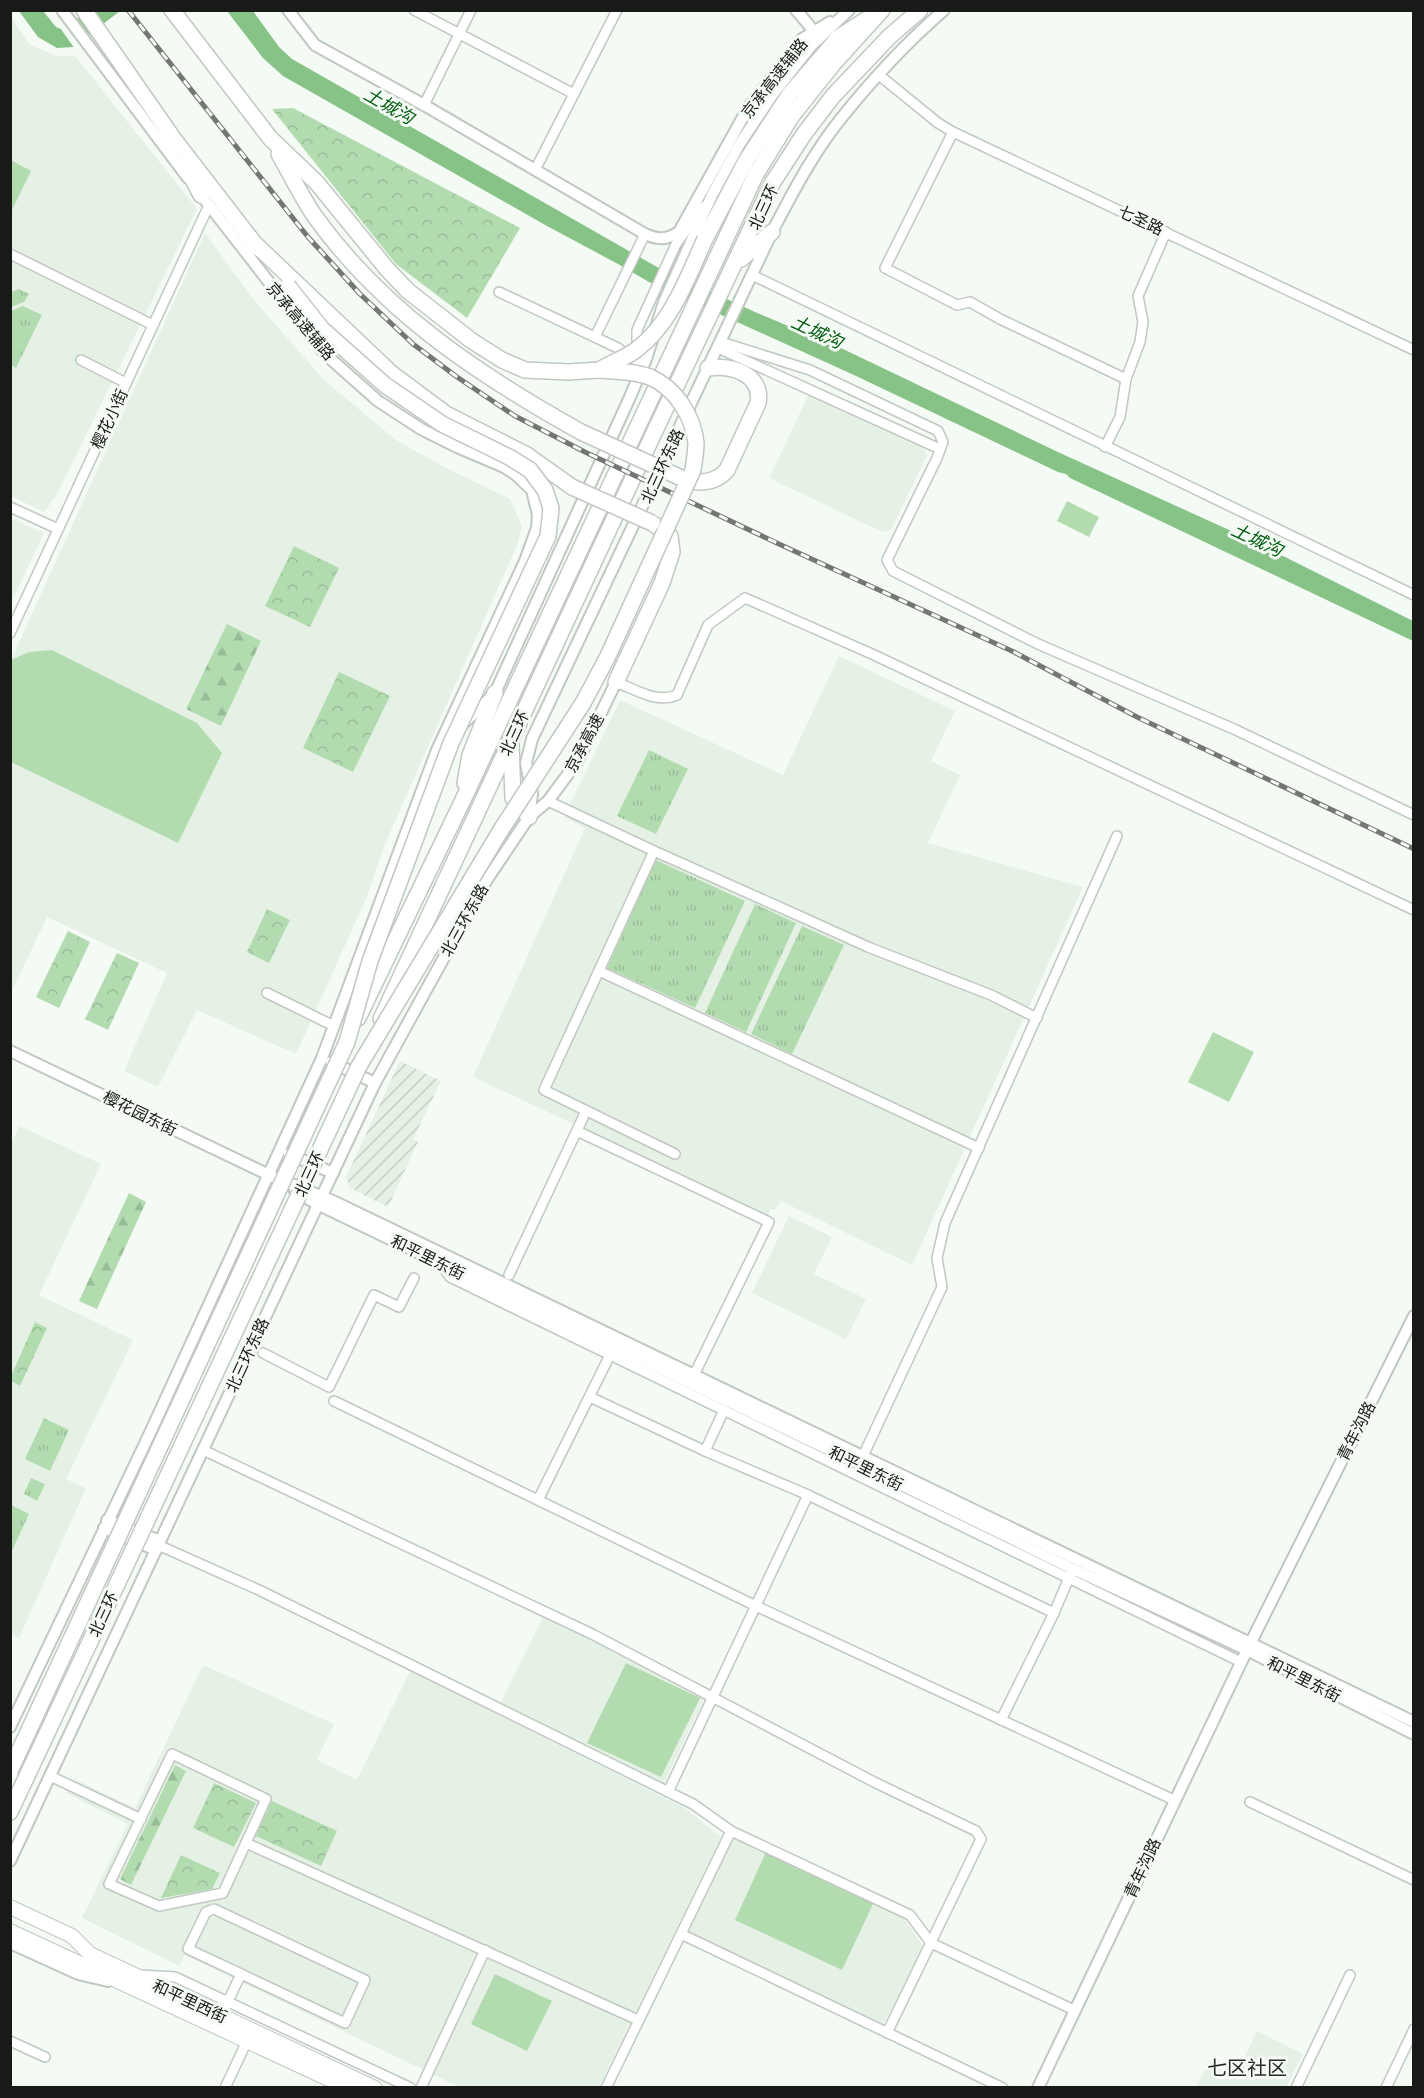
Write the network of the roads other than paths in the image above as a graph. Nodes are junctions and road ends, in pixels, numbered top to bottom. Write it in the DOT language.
graph roads {
  1 [pos="62,10"];
  2 [pos="84,10"];
  3 [pos="172,10"];
  4 [pos="414,10"];
  5 [pos="471,10"];
  6 [pos="617,10"];
  7 [pos="796,10"];
  8 [pos="849,10"];
  9 [pos="880,10"];
  10 [pos="920,10"];
  11 [pos="944,10"];
  12 [pos="291,12"];
  13 [pos="814,31"];
  14 [pos="460,34"];
  15 [pos="879,75"];
  16 [pos="574,94"];
  17 [pos="424,105"];
  18 [pos="953,132"];
  19 [pos="173,138"];
  20 [pos="270,138"];
  21 [pos="535,170"];
  22 [pos="712,195"];
  23 [pos="205,200"];
  24 [pos="771,232"];
  25 [pos="1166,232"];
  26 [pos="645,234"];
  27 [pos="253,242"];
  28 [pos="10,254"];
  29 [pos="736,262"];
  30 [pos="750,279"];
  31 [pos="499,292"];
  32 [pos="153,325"];
  33 [pos="595,337"];
  34 [pos="721,341"];
  35 [pos="1413,350"];
  36 [pos="81,360"];
  37 [pos="637,367"];
  38 [pos="708,368"];
  39 [pos="599,370"];
  40 [pos="1126,380"];
  41 [pos="126,383"];
  42 [pos="630,397"];
  43 [pos="653,435"];
  44 [pos="1105,447"];
  45 [pos="940,449"];
  46 [pos="10,507"];
  47 [pos="58,529"];
  48 [pos="607,535"];
  49 [pos="1413,595"];
  50 [pos="10,633"];
  51 [pos="616,682"];
  52 [pos="495,693"];
  53 [pos="510,741"];
  54 [pos="437,750"];
  55 [pos="532,794"];
  56 [pos="548,801"];
  57 [pos="462,802"];
  58 [pos="1413,815"];
  59 [pos="529,817"];
  60 [pos="1118,836"];
  61 [pos="654,851"];
  62 [pos="1413,910"];
  63 [pos="599,970"];
  64 [pos="267,993"];
  65 [pos="1037,1018"];
  66 [pos="334,1026"];
  67 [pos="347,1042"];
  68 [pos="10,1051"];
  69 [pos="322,1058"];
  70 [pos="359,1066"];
  71 [pos="375,1083"];
  72 [pos="586,1111"];
  73 [pos="577,1131"];
  74 [pos="979,1148"];
  75 [pos="280,1150"];
  76 [pos="675,1154"];
  77 [pos="333,1173"];
  78 [pos="269,1175"];
  79 [pos="320,1200"];
  80 [pos="440,1263"];
  81 [pos="509,1275"];
  82 [pos="414,1278"];
  83 [pos="1413,1316"];
  84 [pos="263,1353"];
  85 [pos="610,1355"];
  86 [pos="694,1375"];
  87 [pos="590,1397"];
  88 [pos="334,1401"];
  89 [pos="724,1410"];
  90 [pos="203,1450"];
  91 [pos="705,1451"];
  92 [pos="863,1456"];
  93 [pos="808,1496"];
  94 [pos="538,1500"];
  95 [pos="106,1524"];
  96 [pos="158,1546"];
  97 [pos="1071,1574"];
  98 [pos="756,1606"];
  99 [pos="1054,1613"];
  100 [pos="1249,1646"];
  101 [pos="1241,1662"];
  102 [pos="713,1696"];
  103 [pos="1001,1720"];
  104 [pos="1413,1722"];
  105 [pos="10,1726"];
  106 [pos="1413,1734"];
  107 [pos="10,1771"];
  108 [pos="50,1776"];
  109 [pos="668,1792"];
  110 [pos="1174,1800"];
  111 [pos="1250,1802"];
  112 [pos="10,1812"];
  113 [pos="141,1819"];
  114 [pos="730,1831"];
  115 [pos="246,1843"];
  116 [pos="10,1861"];
  117 [pos="1413,1880"];
  118 [pos="10,1907"];
  119 [pos="10,1931"];
  120 [pos="681,1934"];
  121 [pos="931,1942"];
  122 [pos="10,1943"];
  123 [pos="485,1950"];
  124 [pos="241,1974"];
  125 [pos="1350,1975"];
  126 [pos="131,1980"];
  127 [pos="1074,2010"];
  128 [pos="221,2016"];
  129 [pos="638,2020"];
  130 [pos="1413,2029"];
  131 [pos="887,2033"];
  132 [pos="10,2041"];
  133 [pos="247,2041"];
  134 [pos="45,2057"];
  135 [pos="225,2088"];
  136 [pos="348,2088"];
  137 [pos="375,2088"];
  138 [pos="411,2088"];
  139 [pos="421,2088"];
  140 [pos="606,2088"];
  141 [pos="1003,2088"];
  142 [pos="1038,2088"];
  143 [pos="1296,2088"];
  144 [pos="1386,2088"];
  1 -- 23 [label="street, 京承高速辅路"];
  2 -- 19 [label="highway"];
  3 -- 20 [label="highway"];
  4 -- 14 [label="street"];
  5 -- 14 [label="street"];
  6 -- 16 [label="street"];
  7 -- 13 [label="street"];
  8 -- 13 [label="street, 京承高速辅路"];
  8 -- 22 [label="street"];
  9 -- 39 [label="highway, bridge"];
  9 -- 57 [label="highway, 北三环"];
  10 -- 29 [label="highway, 北三环"];
  11 -- 15 [label="street, 北三环东路"];
  12 -- 17 [label="street, 京承高速辅路"];
  13 -- 26 [label="street, 京承高速辅路"];
  14 -- 16 [label="street"];
  14 -- 17 [label="street"];
  15 -- 18 [label="street, 七圣路"];
  15 -- 24 [label="street, 北三环东路"];
  16 -- 21 [label="street"];
  17 -- 21 [label="street, 京承高速辅路"];
  18 -- 25 [label="street, 七圣路"];
  18 -- 40 [label="street"];
  19 -- 23 [label="highway"];
  19 -- 27 [label="highway"];
  20 -- 38 [label="highway, bridge"];
  20 -- 39 [label="highway"];
  21 -- 26 [label="street, 京承高速辅路"];
  22 -- 37 [label="street"];
  22 -- 42 [label="street"];
  23 -- 32 [label="street, 樱花小街"];
  23 -- 54 [label="street, 京承高速辅路"];
  24 -- 29 [label="highway"];
  24 -- 30 [label="street, 北三环东路"];
  25 -- 35 [label="street, 七圣路"];
  25 -- 40 [label="street"];
  26 -- 33 [label="street"];
  27 -- 51 [label="highway, bridge"];
  27 -- 67 [label="highway, bridge"];
  28 -- 32 [label="street"];
  29 -- 43 [label="highway, 北三环"];
  30 -- 34 [label="street, 北三环东路"];
  30 -- 44 [label="street"];
  31 -- 33 [label="street"];
  32 -- 41 [label="street, 樱花小街"];
  33 -- 37 [label="street"];
  34 -- 38 [label="street, 北三环东路"];
  34 -- 45 [label="street"];
  34 -- 45 [label="street"];
  36 -- 41 [label="street"];
  37 -- 42 [label="street"];
  38 -- 55 [label="street, 北三环东路"];
  39 -- 70 [label="highway, bridge"];
  40 -- 44 [label="street"];
  41 -- 47 [label="street, 樱花小街"];
  42 -- 52 [label="street"];
  43 -- 48 [label="highway, 北三环东路"];
  44 -- 49 [label="street"];
  45 -- 58 [label="street"];
  46 -- 47 [label="street"];
  47 -- 50 [label="street, 樱花小街"];
  48 -- 53 [label="highway, 北三环"];
  51 -- 56 [label="street, 京承高速"];
  51 -- 62 [label="street"];
  52 -- 54 [label="street"];
  52 -- 57 [label="highway"];
  53 -- 59 [label="highway"];
  53 -- 70 [label="highway, 北三环"];
  54 -- 66 [label="street"];
  55 -- 56 [label="street"];
  55 -- 59 [label="street, 北三环东路"];
  56 -- 59 [label="street, 京承高速"];
  56 -- 61 [label="street"];
  57 -- 67 [label="highway, 北三环"];
  59 -- 71 [label="street, 北三环东路"];
  60 -- 65 [label="street"];
  61 -- 63 [label="street"];
  61 -- 65 [label="street"];
  63 -- 72 [label="street"];
  63 -- 74 [label="street"];
  64 -- 66 [label="street"];
  65 -- 74 [label="street"];
  66 -- 69 [label="street"];
  67 -- 107 [label="highway, 北三环, bridge"];
  68 -- 78 [label="street, 樱花园东街"];
  69 -- 71 [label="street"];
  69 -- 75 [label="street"];
  70 -- 112 [label="highway, 北三环, bridge"];
  71 -- 77 [label="street, 北三环东路"];
  72 -- 73 [label="street"];
  72 -- 76 [label="street"];
  73 -- 81 [label="street"];
  73 -- 86 [label="street"];
  74 -- 92 [label="street"];
  75 -- 77 [label="street"];
  75 -- 78 [label="street"];
  77 -- 79 [label="street, 北三环东路"];
  78 -- 79 [label="street, 樱花园东街"];
  78 -- 95 [label="street"];
  79 -- 80 [label="street, 和平里东街"];
  79 -- 86 [label="street, 和平里东街"];
  79 -- 90 [label="street, 北三环东路"];
  80 -- 85 [label="street"];
  80 -- 97 [label="street, 和平里东街"];
  82 -- 84 [label="street"];
  83 -- 100 [label="street, 青年沟路"];
  85 -- 87 [label="street"];
  85 -- 89 [label="street"];
  86 -- 92 [label="street, 和平里东街"];
  87 -- 91 [label="street"];
  87 -- 94 [label="street"];
  88 -- 94 [label="street"];
  89 -- 91 [label="street"];
  89 -- 97 [label="street"];
  90 -- 96 [label="street, 北三环东路"];
  90 -- 102 [label="street"];
  91 -- 93 [label="street"];
  92 -- 100 [label="street, 和平里东街"];
  93 -- 98 [label="street"];
  93 -- 99 [label="street"];
  94 -- 98 [label="street"];
  95 -- 96 [label="street"];
  95 -- 105 [label="street"];
  96 -- 108 [label="street, 北三环东路"];
  96 -- 109 [label="street"];
  97 -- 99 [label="street"];
  97 -- 100 [label="street, 和平里东街"];
  97 -- 101 [label="street"];
  98 -- 102 [label="street"];
  98 -- 103 [label="street"];
  99 -- 103 [label="street"];
  100 -- 101 [label="street, 青年沟路"];
  100 -- 104 [label="street, 和平里东街"];
  100 -- 106 [label="street, 和平里东街"];
  101 -- 110 [label="street, 青年沟路"];
  102 -- 109 [label="street"];
  102 -- 121 [label="street"];
  103 -- 110 [label="street"];
  108 -- 113 [label="street"];
  108 -- 116 [label="street, 北三环东路"];
  109 -- 114 [label="street"];
  110 -- 127 [label="street, 青年沟路"];
  111 -- 117 [label="street"];
  113 -- 115 [label="street"];
  113 -- 115 [label="street"];
  114 -- 120 [label="street"];
  114 -- 121 [label="street"];
  115 -- 123 [label="street"];
  118 -- 126 [label="main road, 和平里西街"];
  119 -- 126 [label="main road, 和平里西街"];
  120 -- 129 [label="street"];
  120 -- 131 [label="street"];
  121 -- 127 [label="street"];
  121 -- 131 [label="street"];
  122 -- 126 [label="street"];
  123 -- 129 [label="street"];
  123 -- 139 [label="street"];
  124 -- 124 [label="street"];
  124 -- 128 [label="street"];
  125 -- 143 [label="street"];
  126 -- 128 [label="main road, 和平里西街"];
  126 -- 133 [label="main road, 和平里西街"];
  126 -- 138 [label="street"];
  127 -- 142 [label="street, 青年沟路"];
  128 -- 137 [label="main road, 和平里西街"];
  129 -- 140 [label="street"];
  130 -- 144 [label="street"];
  131 -- 141 [label="street"];
  132 -- 134 [label="street"];
  133 -- 135 [label="street"];
  133 -- 136 [label="main road, 和平里西街"];
}
